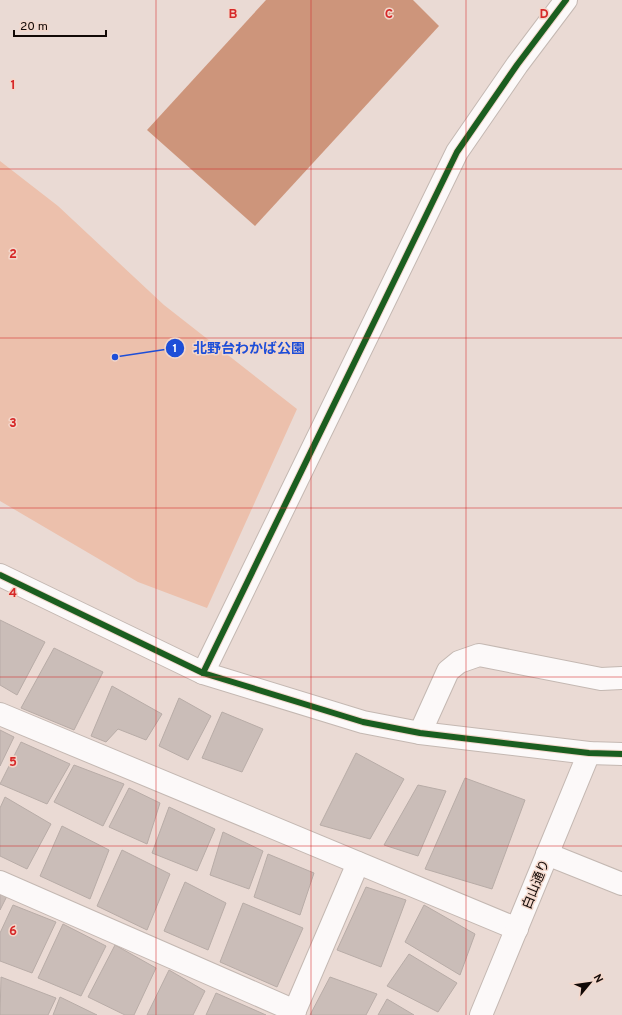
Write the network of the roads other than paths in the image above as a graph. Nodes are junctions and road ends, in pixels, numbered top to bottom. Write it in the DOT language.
graph roads {
  1 [pos="566,0"];
  2 [pos="0,574"];
  3 [pos="203,673"];
  4 [pos="622,678"];
  5 [pos="0,714"];
  6 [pos="420,733"];
  7 [pos="589,753"];
  8 [pos="622,754"];
  9 [pos="547,854"];
  10 [pos="358,863"];
  11 [pos="0,882"];
  12 [pos="622,884"];
  13 [pos="517,929"];
  14 [pos="294,1013"];
  15 [pos="481,1015"];
  1 -- 3 [label="street"];
  2 -- 3 [label="street"];
  3 -- 6 [label="street"];
  4 -- 6 [label="street"];
  5 -- 10 [label="street"];
  6 -- 7 [label="street"];
  7 -- 8 [label="street"];
  7 -- 9 [label="street, 白山通り"];
  9 -- 12 [label="street"];
  9 -- 13 [label="street, 白山通り"];
  10 -- 13 [label="street"];
  10 -- 14 [label="street"];
  11 -- 14 [label="street"];
  13 -- 15 [label="street, 白山通り"];
}
